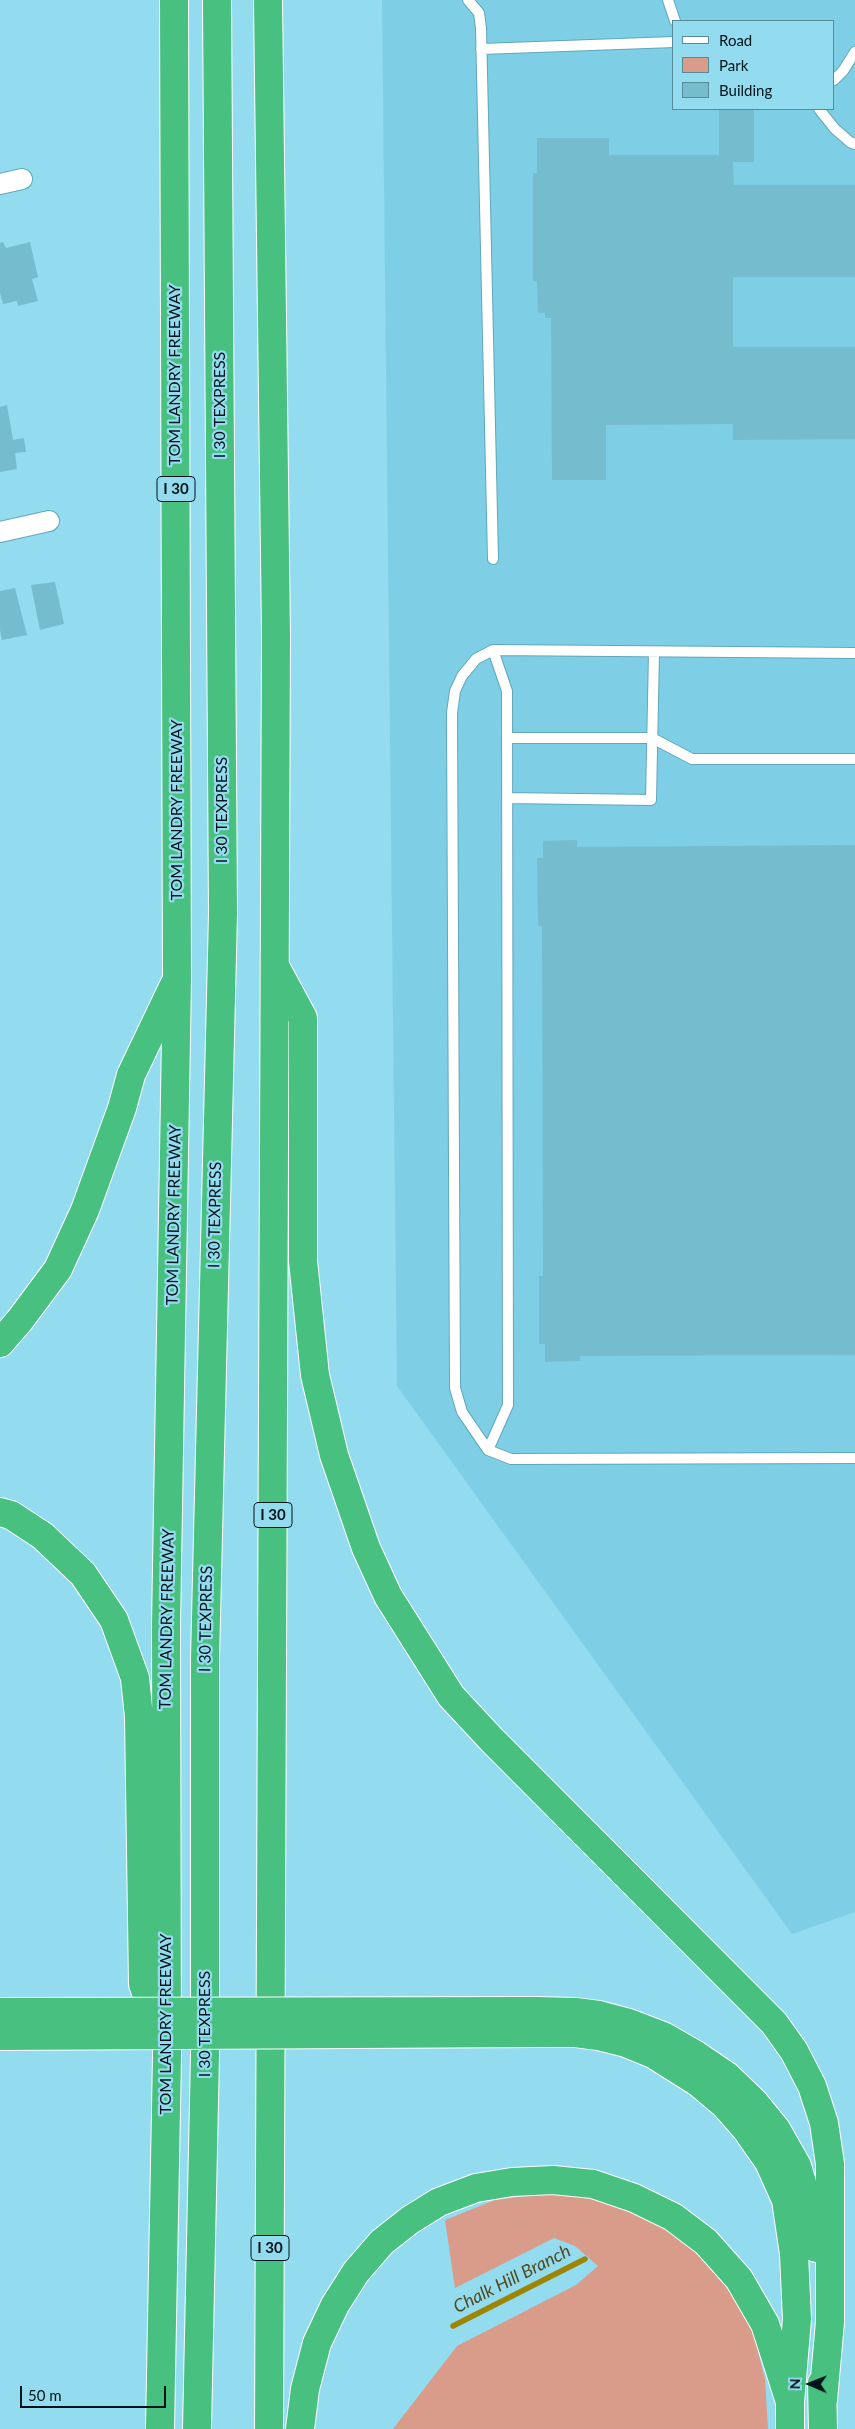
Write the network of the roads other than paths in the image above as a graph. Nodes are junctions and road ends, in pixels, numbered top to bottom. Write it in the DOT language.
graph roads {
  1 [pos="174,0"];
  2 [pos="217,0"];
  3 [pos="468,0"];
  4 [pos="668,0"];
  5 [pos="269,1"];
  6 [pos="675,20"];
  7 [pos="672,42"];
  8 [pos="481,49"];
  9 [pos="855,52"];
  10 [pos="835,79"];
  11 [pos="820,110"];
  12 [pos="855,144"];
  13 [pos="22,178"];
  14 [pos="0,184"];
  15 [pos="49,521"];
  16 [pos="0,532"];
  17 [pos="493,559"];
  18 [pos="493,650"];
  19 [pos="654,652"];
  20 [pos="855,653"];
  21 [pos="507,738"];
  22 [pos="652,738"];
  23 [pos="855,759"];
  24 [pos="507,798"];
  25 [pos="274,964"];
  26 [pos="177,978"];
  27 [pos="0,1343"];
  28 [pos="488,1450"];
  29 [pos="855,1458"];
  30 [pos="0,1512"];
  31 [pos="0,2012"];
  32 [pos="536,2022"];
  33 [pos="0,2036"];
  34 [pos="167,2056"];
  35 [pos="823,2400"];
  36 [pos="790,2402"];
  37 [pos="160,2429"];
  38 [pos="197,2429"];
  39 [pos="269,2429"];
  40 [pos="300,2429"];
  41 [pos="790,2429"];
  42 [pos="823,2429"];
  1 -- 26 [label="highway, TOM LANDRY FREEWAY / I 30"];
  2 -- 38 [label="highway, I 30 TEXPRESS"];
  3 -- 8 [label="lane"];
  4 -- 6 [label="lane"];
  5 -- 25 [label="highway, I 30"];
  7 -- 8 [label="lane"];
  8 -- 17 [label="lane"];
  9 -- 10 [label="lane"];
  11 -- 12 [label="lane"];
  13 -- 14 [label="street"];
  15 -- 16 [label="street"];
  18 -- 19 [label="lane"];
  18 -- 21 [label="lane"];
  18 -- 28 [label="lane"];
  19 -- 20 [label="lane"];
  19 -- 22 [label="lane"];
  21 -- 22 [label="lane"];
  21 -- 24 [label="lane"];
  22 -- 23 [label="lane"];
  22 -- 24 [label="lane"];
  24 -- 28 [label="lane"];
  25 -- 35 [label="highway"];
  25 -- 39 [label="highway, I 30"];
  26 -- 27 [label="highway"];
  26 -- 34 [label="highway, TOM LANDRY FREEWAY / I 30"];
  28 -- 29 [label="lane"];
  30 -- 34 [label="highway"];
  31 -- 32 [label="highway, bridge"];
  32 -- 33 [label="highway, bridge"];
  32 -- 35 [label="highway"];
  32 -- 36 [label="highway"];
  34 -- 37 [label="highway, TOM LANDRY FREEWAY / I 30"];
  35 -- 42 [label="highway"];
  36 -- 40 [label="highway"];
  36 -- 41 [label="highway"];
}
